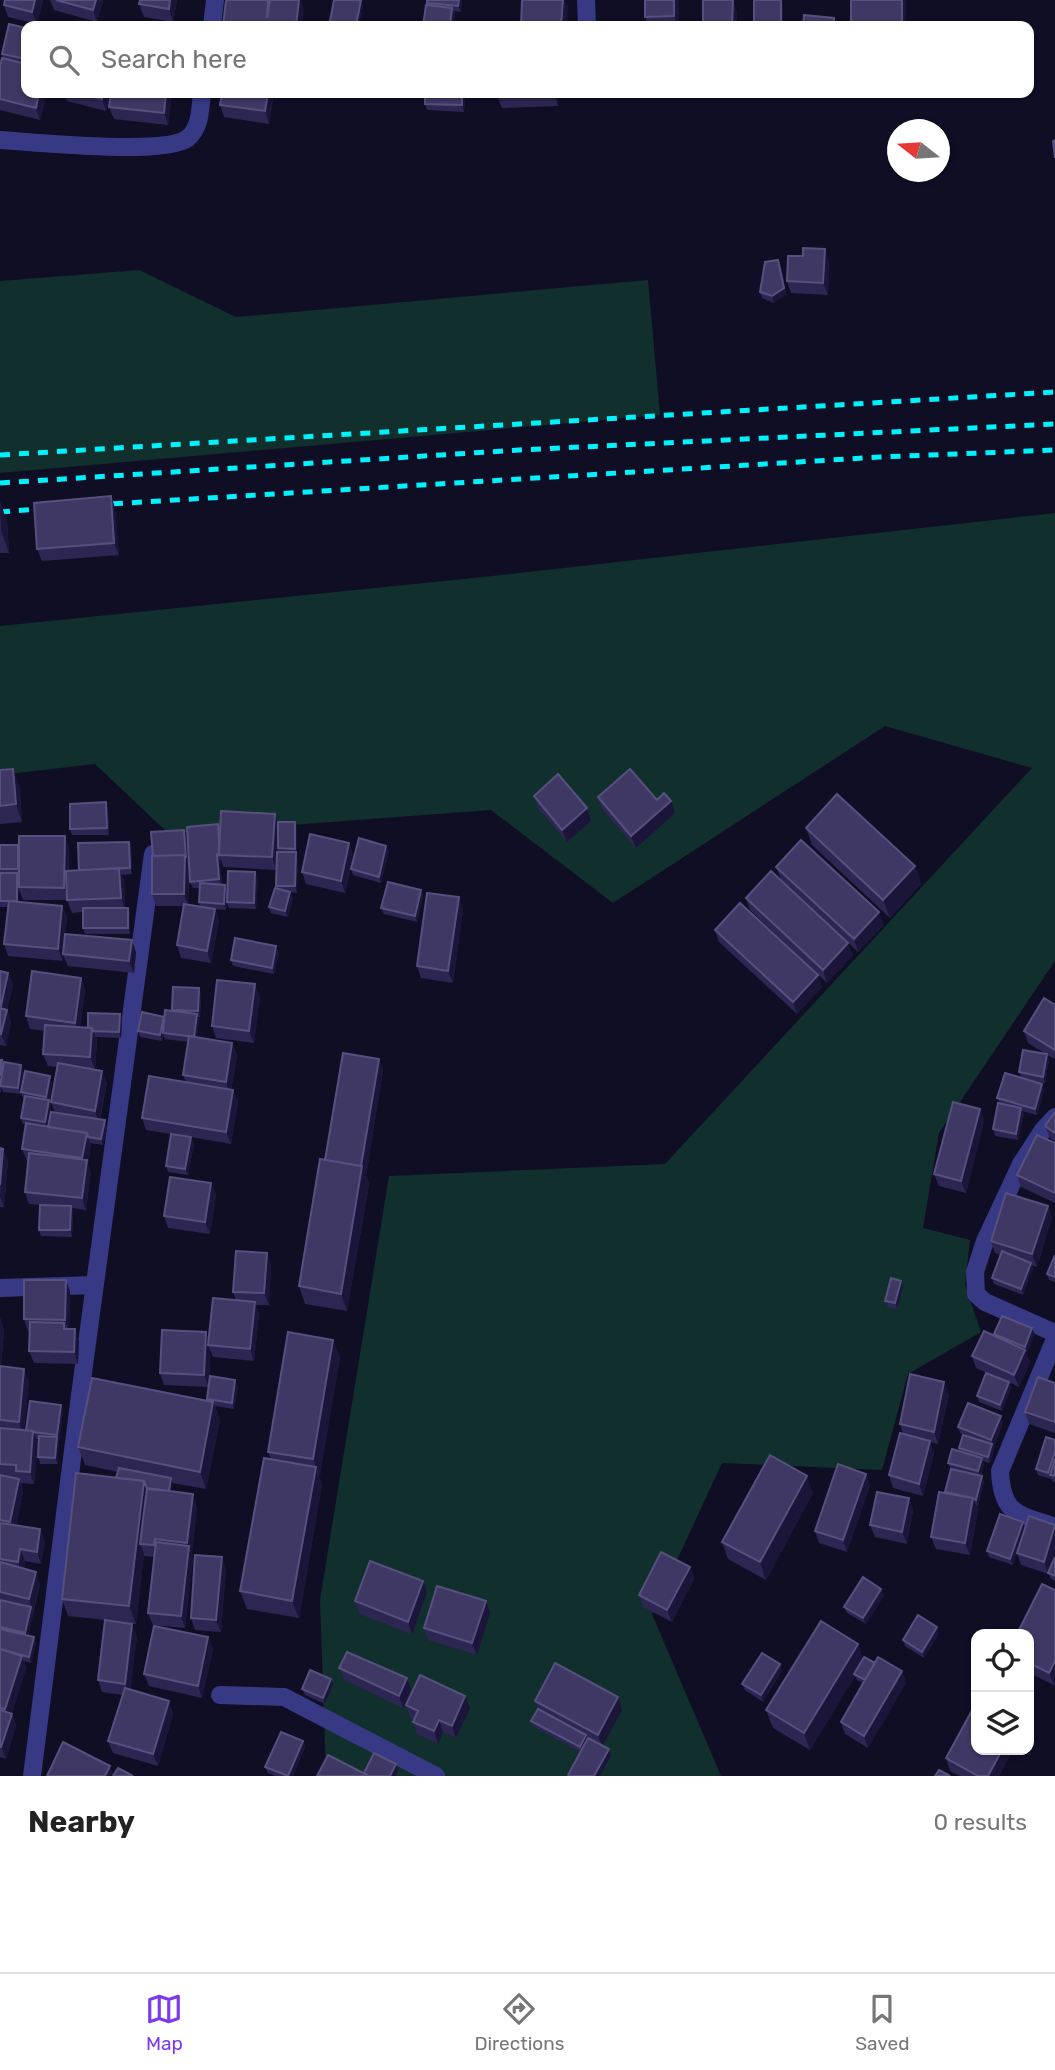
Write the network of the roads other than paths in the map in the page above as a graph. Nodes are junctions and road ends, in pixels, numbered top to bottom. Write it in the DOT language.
graph roads {
  1 [pos="215,0"];
  2 [pos="586,0"];
  3 [pos="213,21"];
  4 [pos="587,21"];
  5 [pos="201,98"];
  6 [pos="0,140"];
  7 [pos="153,854"];
  8 [pos="1055,1117"];
  9 [pos="95,1285"];
  10 [pos="0,1288"];
  11 [pos="1055,1333"];
  12 [pos="1055,1339"];
  13 [pos="1055,1527"];
  14 [pos="220,1695"];
  15 [pos="32,1776"];
  16 [pos="436,1776"];
  1 -- 3 [label="street"];
  2 -- 4 [label="street"];
  5 -- 6 [label="street"];
  7 -- 9 [label="street"];
  8 -- 11 [label="street"];
  9 -- 10 [label="street"];
  9 -- 15 [label="street"];
  12 -- 13 [label="street"];
  14 -- 16 [label="street"];
}
